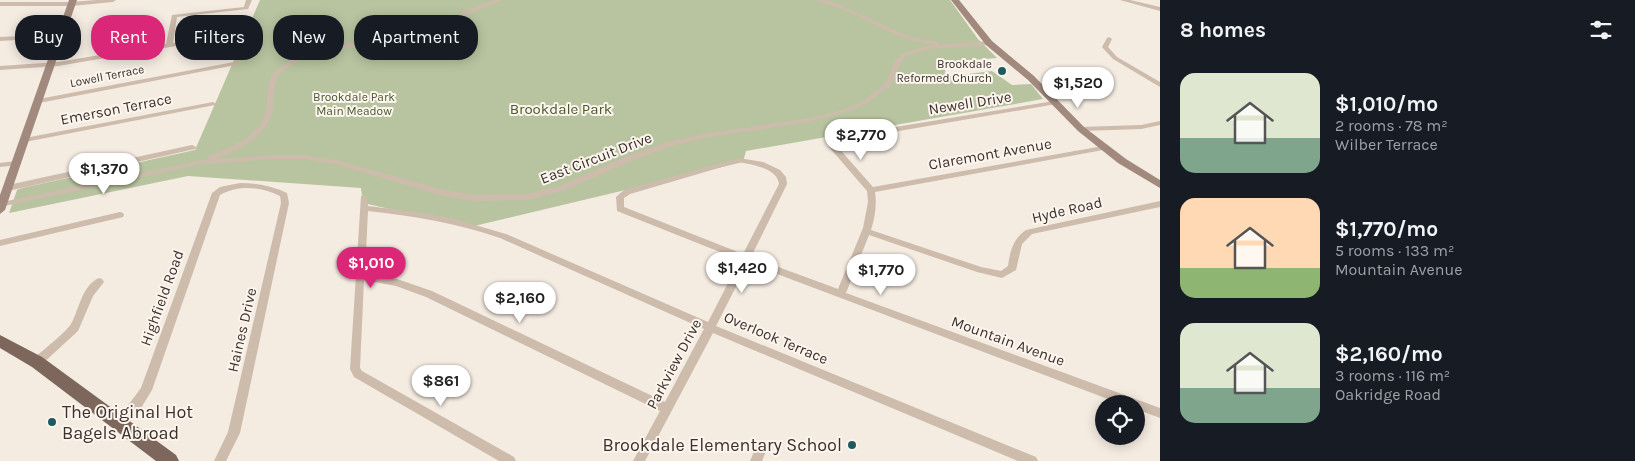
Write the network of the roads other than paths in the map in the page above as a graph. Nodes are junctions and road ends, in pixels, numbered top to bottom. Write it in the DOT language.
graph roads {
  1 [pos="113,0"];
  2 [pos="249,0"];
  3 [pos="500,0"];
  4 [pos="819,0"];
  5 [pos="955,0"];
  6 [pos="1123,0"];
  7 [pos="72,2"];
  8 [pos="0,4"];
  9 [pos="1160,9"];
  10 [pos="68,15"];
  11 [pos="15,38"];
  12 [pos="0,39"];
  13 [pos="1108,39"];
  14 [pos="989,43"];
  15 [pos="175,45"];
  16 [pos="169,46"];
  17 [pos="53,60"];
  18 [pos="239,62"];
  19 [pos="51,65"];
  20 [pos="0,68"];
  21 [pos="1160,85"];
  22 [pos="38,101"];
  23 [pos="1054,103"];
  24 [pos="213,104"];
  25 [pos="1160,123"];
  26 [pos="1081,129"];
  27 [pos="24,140"];
  28 [pos="192,147"];
  29 [pos="1103,148"];
  30 [pos="202,162"];
  31 [pos="16,163"];
  32 [pos="0,165"];
  33 [pos="232,185"];
  34 [pos="1160,185"];
  35 [pos="8,188"];
  36 [pos="872,190"];
  37 [pos="1160,204"];
  38 [pos="1,208"];
  39 [pos="620,209"];
  40 [pos="120,215"];
  41 [pos="866,231"];
  42 [pos="0,243"];
  43 [pos="746,258"];
  44 [pos="360,276"];
  45 [pos="99,282"];
  46 [pos="841,294"];
  47 [pos="711,328"];
  48 [pos="1,342"];
  49 [pos="37,362"];
  50 [pos="1111,395"];
  51 [pos="1145,408"];
  52 [pos="668,409"];
  53 [pos="1160,413"];
  54 [pos="120,424"];
  55 [pos="170,461"];
  56 [pos="220,461"];
  57 [pos="510,461"];
  58 [pos="640,461"];
  59 [pos="1032,461"];
  1 -- 7 [label="street"];
  2 -- 16 [label="street"];
  3 -- 30 [label="street"];
  4 -- 14 [label="street"];
  5 -- 14 [label="main road"];
  6 -- 9 [label="street"];
  7 -- 8 [label="street"];
  7 -- 10 [label="main road"];
  11 -- 12 [label="street"];
  13 -- 21 [label="street"];
  14 -- 23 [label="main road"];
  14 -- 30 [label="street, East Circuit Drive"];
  15 -- 16 [label="street"];
  16 -- 19 [label="street"];
  17 -- 19 [label="main road"];
  18 -- 22 [label="street, Lowell Terrace"];
  19 -- 20 [label="street"];
  19 -- 22 [label="main road"];
  22 -- 27 [label="main road"];
  23 -- 26 [label="main road"];
  23 -- 36 [label="street, Newell Drive"];
  24 -- 27 [label="street, Emerson Terrace"];
  25 -- 26 [label="street"];
  26 -- 29 [label="main road"];
  27 -- 31 [label="main road"];
  28 -- 35 [label="street"];
  29 -- 34 [label="main road"];
  29 -- 36 [label="street, Claremont Avenue"];
  30 -- 38 [label="street"];
  31 -- 32 [label="street"];
  31 -- 35 [label="main road"];
  33 -- 54 [label="street, Highfield Road"];
  33 -- 56 [label="street, Haines Drive"];
  35 -- 38 [label="main road"];
  36 -- 41 [label="street"];
  37 -- 41 [label="street, Hyde Road"];
  39 -- 43 [label="street, Mountain Avenue"];
  39 -- 43 [label="street, Parkview Drive"];
  40 -- 42 [label="street"];
  41 -- 46 [label="street"];
  43 -- 46 [label="street, Mountain Avenue"];
  43 -- 47 [label="street, Parkview Drive"];
  44 -- 47 [label="street, Overlook Terrace"];
  44 -- 52 [label="street"];
  44 -- 57 [label="street"];
  45 -- 49 [label="street"];
  46 -- 50 [label="street, Mountain Avenue"];
  47 -- 52 [label="street, Parkview Drive"];
  47 -- 59 [label="street, Overlook Terrace"];
  48 -- 49 [label="main road"];
  49 -- 54 [label="main road"];
  51 -- 53 [label="street, Mountain Avenue"];
  52 -- 58 [label="street, Parkview Drive"];
  54 -- 55 [label="main road"];
}
